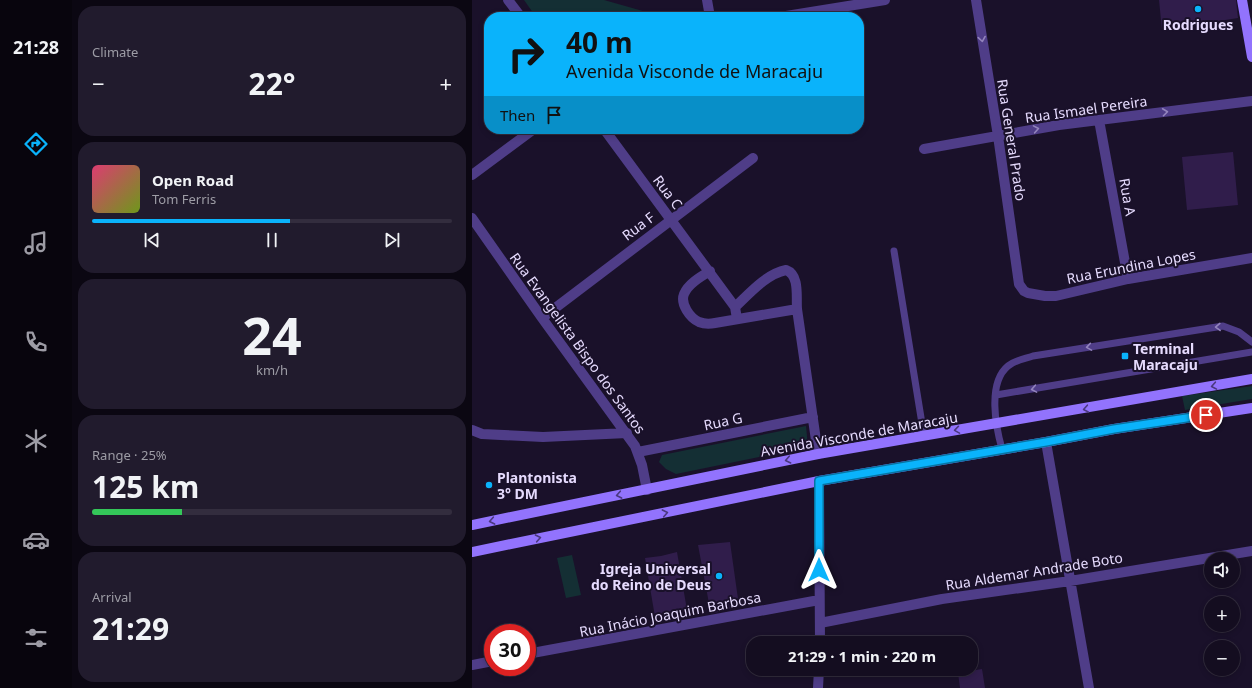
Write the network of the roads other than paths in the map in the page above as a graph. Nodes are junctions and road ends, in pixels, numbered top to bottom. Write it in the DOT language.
graph roads {
  1 [pos="508,0"];
  2 [pos="707,0"];
  3 [pos="885,0"];
  4 [pos="976,0"];
  5 [pos="1242,0"];
  6 [pos="517,12"];
  7 [pos="709,12"];
  8 [pos="811,12"];
  9 [pos="1252,57"];
  10 [pos="1252,101"];
  11 [pos="1099,120"];
  12 [pos="527,134"];
  13 [pos="608,134"];
  14 [pos="998,136"];
  15 [pos="924,149"];
  16 [pos="753,158"];
  17 [pos="472,175"];
  18 [pos="472,218"];
  19 [pos="671,219"];
  20 [pos="894,252"];
  21 [pos="1252,258"];
  22 [pos="710,271"];
  23 [pos="1128,279"];
  24 [pos="1019,284"];
  25 [pos="735,307"];
  26 [pos="797,309"];
  27 [pos="542,318"];
  28 [pos="738,319"];
  29 [pos="1252,342"];
  30 [pos="1252,352"];
  31 [pos="1252,379"];
  32 [pos="996,395"];
  33 [pos="1252,408"];
  34 [pos="813,417"];
  35 [pos="995,424"];
  36 [pos="472,430"];
  37 [pos="626,433"];
  38 [pos="924,436"];
  39 [pos="1046,442"];
  40 [pos="1002,449"];
  41 [pos="638,452"];
  42 [pos="818,454"];
  43 [pos="819,481"];
  44 [pos="647,490"];
  45 [pos="472,525"];
  46 [pos="1252,551"];
  47 [pos="472,552"];
  48 [pos="1070,581"];
  49 [pos="819,600"];
  50 [pos="820,623"];
  51 [pos="820,636"];
  52 [pos="536,652"];
  53 [pos="484,663"];
  54 [pos="472,665"];
  55 [pos="819,676"];
  56 [pos="818,688"];
  57 [pos="1089,688"];
  1 -- 6 [label="street"];
  2 -- 7 [label="street"];
  3 -- 8 [label="street"];
  4 -- 14 [label="street, Rua General Prado, one-way"];
  5 -- 9 [label="main road"];
  11 -- 10 [label="street, Rua Ismael Pereira, one-way"];
  14 -- 11 [label="street, Rua Ismael Pereira, one-way"];
  11 -- 23 [label="street, Rua A"];
  12 -- 17 [label="street"];
  13 -- 19 [label="street, Rua C"];
  14 -- 15 [label="street, Rua Ismael Pereira"];
  14 -- 24 [label="street, Rua General Prado"];
  16 -- 19 [label="street, Rua F"];
  18 -- 27 [label="street, Rua Evangelista Bispo dos Santos"];
  19 -- 22 [label="street, Rua C"];
  19 -- 27 [label="street, Rua F"];
  20 -- 38 [label="lane"];
  21 -- 23 [label="street, Rua Erundina Lopes"];
  22 -- 25 [label="street, Rua C"];
  22 -- 28 [label="street"];
  23 -- 24 [label="street, Rua Erundina Lopes"];
  25 -- 26 [label="street"];
  25 -- 28 [label="street, Rua C"];
  26 -- 28 [label="street"];
  26 -- 34 [label="street"];
  27 -- 37 [label="street, Rua Evangelista Bispo dos Santos"];
  29 -- 32 [label="lane, one-way"];
  30 -- 32 [label="lane, one-way"];
  31 -- 35 [label="main road, Avenida Visconde de Maracaju, one-way"];
  32 -- 35 [label="lane"];
  33 -- 39 [label="main road"];
  34 -- 41 [label="street, Rua G"];
  34 -- 42 [label="street"];
  35 -- 38 [label="main road, Avenida Visconde de Maracaju, one-way"];
  35 -- 40 [label="lane"];
  36 -- 37 [label="street"];
  37 -- 41 [label="street, Rua Evangelista Bispo dos Santos"];
  38 -- 42 [label="main road, Avenida Visconde de Maracaju"];
  39 -- 40 [label="main road"];
  39 -- 48 [label="street"];
  40 -- 43 [label="main road"];
  41 -- 44 [label="street, Rua Evangelista Bispo dos Santos"];
  42 -- 44 [label="main road, Avenida Visconde de Maracaju, one-way"];
  47 -- 43 [label="main road, one-way"];
  43 -- 49 [label="street"];
  44 -- 45 [label="main road, Avenida Visconde de Maracaju, one-way"];
  46 -- 48 [label="street, Rua Aldemar Andrade Boto"];
  48 -- 50 [label="street, Rua Aldemar Andrade Boto"];
  48 -- 57 [label="street"];
  49 -- 50 [label="street"];
  49 -- 52 [label="street, Rua Inácio Joaquim Barbosa"];
  50 -- 51 [label="street"];
  53 -- 54 [label="street"];
  55 -- 56 [label="street"];
}
